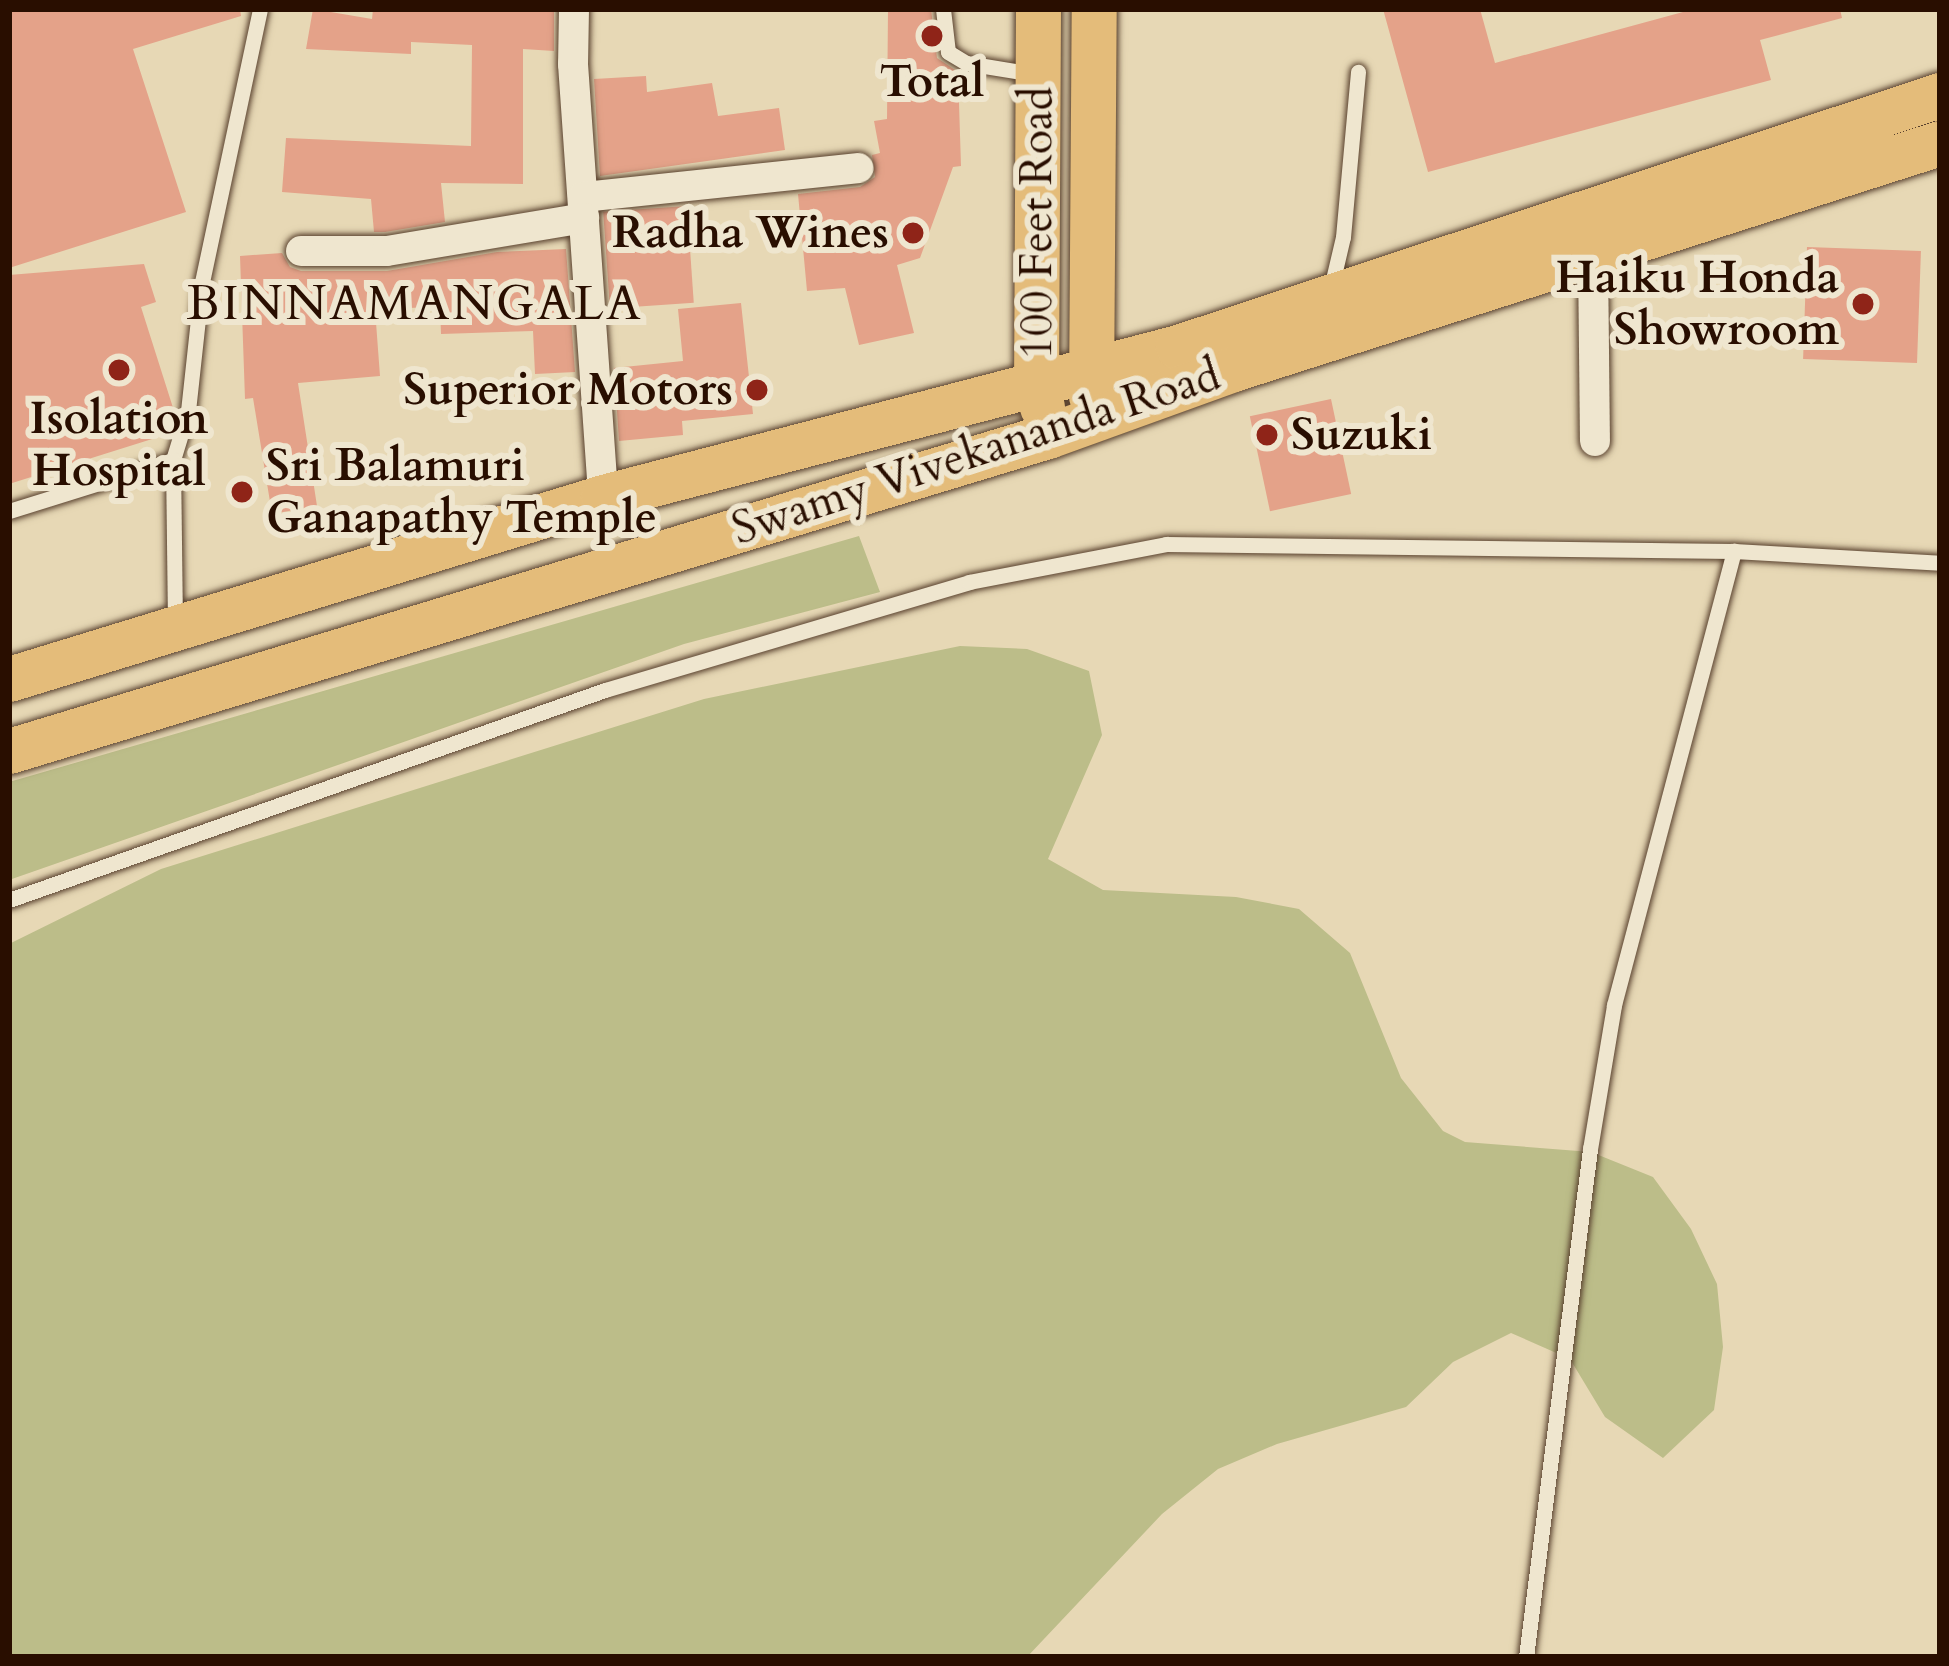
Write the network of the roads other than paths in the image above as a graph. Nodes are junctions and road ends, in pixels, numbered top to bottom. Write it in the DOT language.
graph roads {
  1 [pos="260,9"];
  2 [pos="574,9"];
  3 [pos="943,9"];
  4 [pos="1037,9"];
  5 [pos="1094,9"];
  6 [pos="1358,72"];
  7 [pos="1037,75"];
  8 [pos="1940,95"];
  9 [pos="1940,143"];
  10 [pos="858,168"];
  11 [pos="583,207"];
  12 [pos="301,251"];
  13 [pos="1593,255"];
  14 [pos="1329,296"];
  15 [pos="1089,369"];
  16 [pos="1036,381"];
  17 [pos="1093,420"];
  18 [pos="1048,436"];
  19 [pos="1595,441"];
  20 [pos="173,460"];
  21 [pos="603,497"];
  22 [pos="9,511"];
  23 [pos="1734,551"];
  24 [pos="1940,563"];
  25 [pos="175,629"];
  26 [pos="9,679"];
  27 [pos="9,751"];
  28 [pos="9,900"];
  29 [pos="1526,1657"];
  1 -- 20 [label="lane"];
  2 -- 11 [label="street"];
  3 -- 7 [label="lane"];
  4 -- 7 [label="main road, 100 Feet Road"];
  5 -- 15 [label="main road, 100 Feet Road"];
  6 -- 14 [label="lane"];
  7 -- 16 [label="main road, 100 Feet Road"];
  8 -- 14 [label="main road, Swamy Vivekananda Road"];
  9 -- 13 [label="main road, Swamy Vivekananda Road"];
  10 -- 11 [label="street"];
  11 -- 12 [label="street"];
  11 -- 21 [label="street"];
  13 -- 17 [label="main road, Swamy Vivekananda Road"];
  13 -- 19 [label="street"];
  14 -- 15 [label="main road, Swamy Vivekananda Road"];
  15 -- 16 [label="main road, Swamy Vivekananda Road"];
  15 -- 17 [label="main road, 100 Feet Road"];
  16 -- 18 [label="main road, 100 Feet Road"];
  16 -- 21 [label="main road, Swamy Vivekananda Road"];
  17 -- 18 [label="main road, Swamy Vivekananda Road"];
  18 -- 27 [label="main road, Swamy Vivekananda Road"];
  20 -- 22 [label="lane"];
  20 -- 25 [label="lane"];
  21 -- 25 [label="main road, Swamy Vivekananda Road"];
  23 -- 24 [label="lane"];
  23 -- 28 [label="lane"];
  23 -- 29 [label="lane"];
  25 -- 26 [label="main road, Swamy Vivekananda Road"];
}
